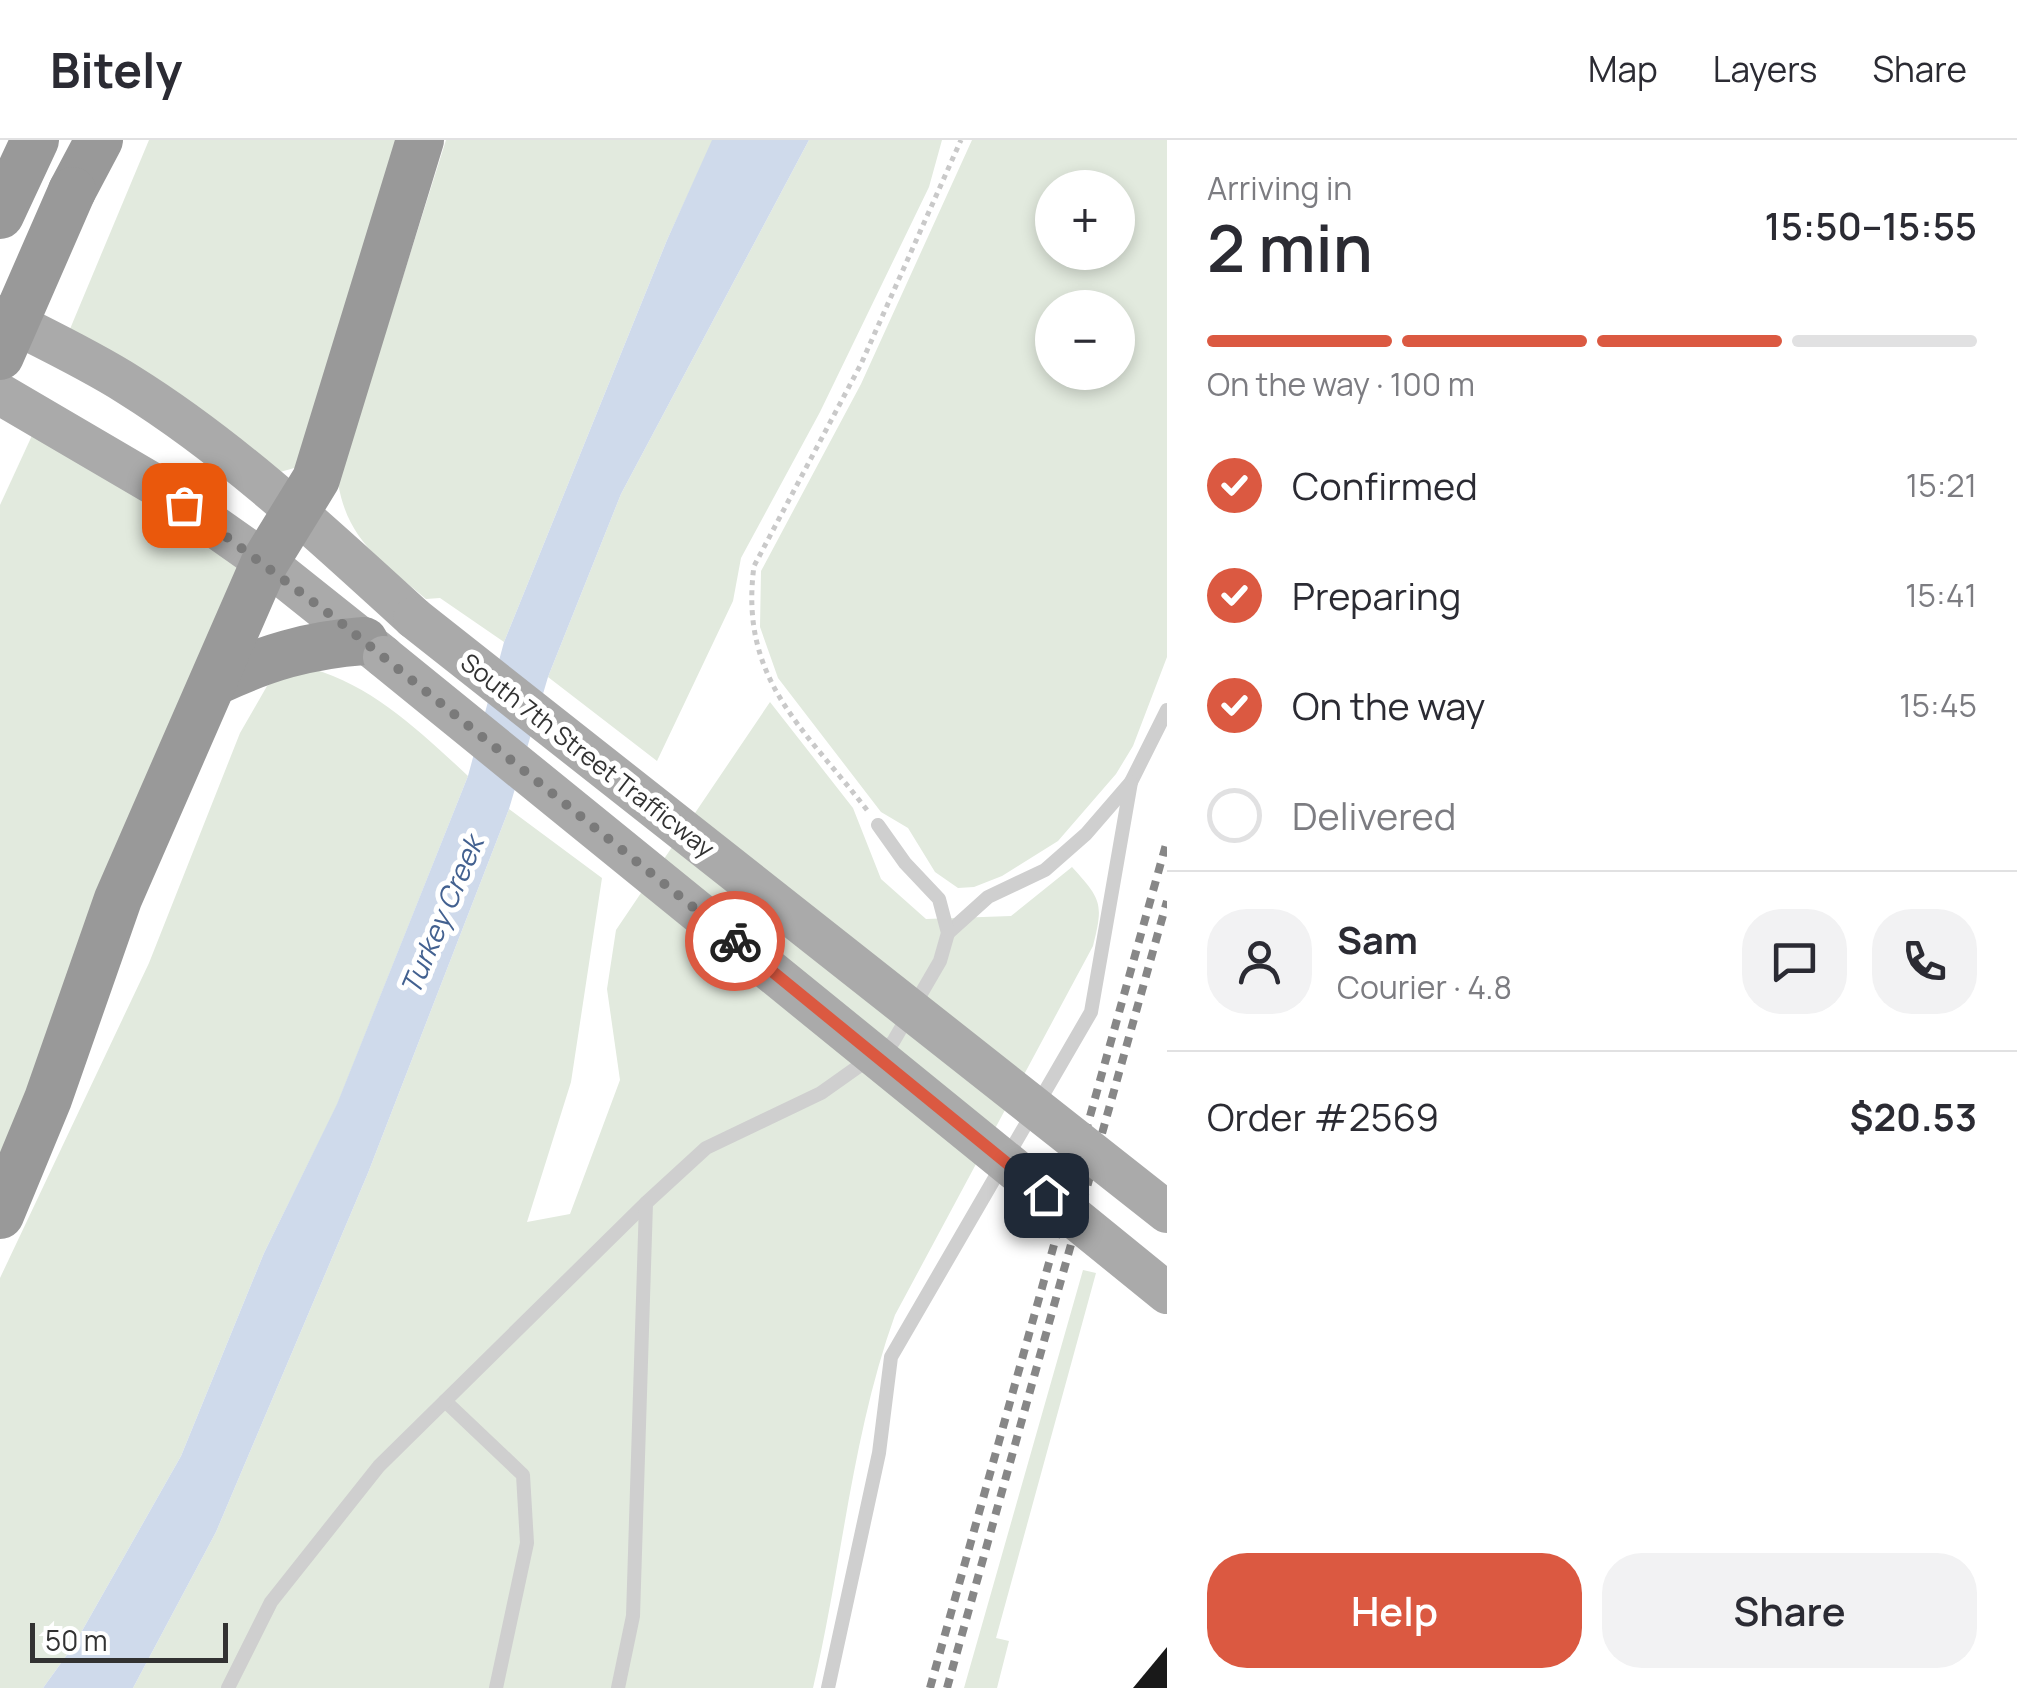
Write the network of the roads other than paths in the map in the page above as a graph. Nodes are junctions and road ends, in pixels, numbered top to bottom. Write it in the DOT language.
graph roads {
  1 [pos="99,140"];
  2 [pos="420,140"];
  3 [pos="28,153"];
  4 [pos="0,215"];
  5 [pos="0,316"];
  6 [pos="0,356"];
  7 [pos="0,394"];
  8 [pos="296,512"];
  9 [pos="265,562"];
  10 [pos="374,649"];
  11 [pos="214,682"];
  12 [pos="1167,710"];
  13 [pos="1131,782"];
  14 [pos="878,825"];
  15 [pos="948,933"];
  16 [pos="646,1203"];
  17 [pos="1167,1212"];
  18 [pos="0,1215"];
  19 [pos="1167,1293"];
  20 [pos="446,1400"];
  21 [pos="228,1688"];
  22 [pos="496,1688"];
  23 [pos="618,1688"];
  24 [pos="828,1688"];
  1 -- 6 [label="highway, bridge"];
  2 -- 8 [label="highway"];
  3 -- 4 [label="highway"];
  5 -- 8 [label="main road, South 7th Street Trafficway"];
  7 -- 9 [label="main road, South 7th Street Trafficway"];
  8 -- 9 [label="highway"];
  8 -- 17 [label="main road, South 7th Street Trafficway, bridge"];
  9 -- 10 [label="main road, South 7th Street Trafficway"];
  9 -- 11 [label="highway"];
  10 -- 11 [label="highway"];
  10 -- 19 [label="main road, South 7th Street Trafficway, bridge"];
  11 -- 18 [label="highway"];
  12 -- 13 [label="lane"];
  13 -- 15 [label="lane"];
  13 -- 24 [label="lane"];
  14 -- 15 [label="lane"];
  15 -- 16 [label="lane"];
  16 -- 20 [label="lane"];
  16 -- 23 [label="lane"];
  20 -- 21 [label="lane"];
  20 -- 22 [label="lane"];
}
